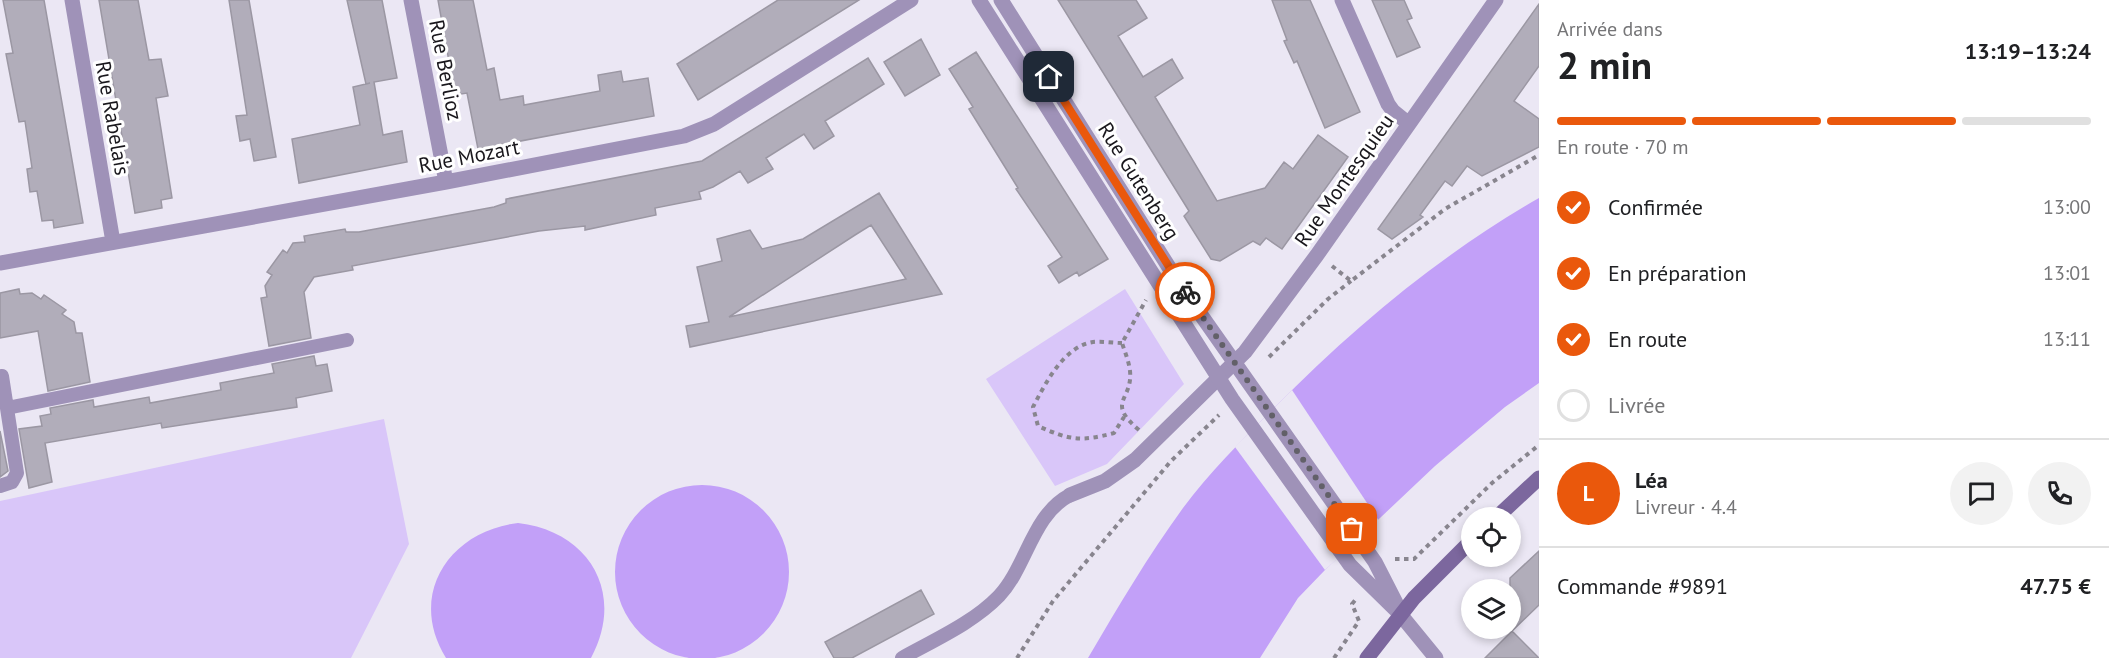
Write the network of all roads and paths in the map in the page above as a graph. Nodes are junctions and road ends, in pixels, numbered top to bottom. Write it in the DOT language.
graph roads {
  1 [pos="72,0"];
  2 [pos="411,0"];
  3 [pos="911,0"];
  4 [pos="979,0"];
  5 [pos="1001,0"];
  6 [pos="1342,0"];
  7 [pos="1496,0"];
  8 [pos="1409,124"];
  9 [pos="1539,155"];
  10 [pos="446,182"];
  11 [pos="113,242"];
  12 [pos="1317,255"];
  13 [pos="0,263"];
  14 [pos="1351,281"];
  15 [pos="1158,282"];
  16 [pos="347,340"];
  17 [pos="1122,343"];
  18 [pos="1234,363"];
  19 [pos="2,376"];
  20 [pos="1218,377"];
  21 [pos="1246,382"];
  22 [pos="1232,399"];
  23 [pos="7,408"];
  24 [pos="1124,417"];
  25 [pos="1153,443"];
  26 [pos="1539,445"];
  27 [pos="1171,461"];
  28 [pos="1539,478"];
  29 [pos="0,486"];
  30 [pos="1070,495"];
  31 [pos="1508,507"];
  32 [pos="1461,551"];
  33 [pos="1378,566"];
  34 [pos="1364,580"];
  35 [pos="1400,614"];
  36 [pos="902,658"];
  37 [pos="1017,658"];
  38 [pos="1334,658"];
  39 [pos="1367,658"];
  40 [pos="1436,658"];
  1 -- 11 [label="street, Rue Rabelais"];
  2 -- 10 [label="street, Rue Berlioz"];
  3 -- 10 [label="street, Rue Mozart"];
  4 -- 15 [label="street, Rue Gutenberg"];
  5 -- 18 [label="street, Rue Gutenberg"];
  6 -- 8 [label="street"];
  7 -- 8 [label="street, Rue Montesquieu"];
  8 -- 12 [label="street, Rue Montesquieu"];
  9 -- 14 [label="path"];
  10 -- 11 [label="street, Rue Mozart"];
  11 -- 13 [label="street, Rue Mozart"];
  12 -- 14 [label="path"];
  12 -- 18 [label="street, Rue Montesquieu"];
  14 -- 21 [label="path"];
  15 -- 17 [label="path"];
  15 -- 20 [label="street, Rue Gutenberg"];
  16 -- 23 [label="lane"];
  17 -- 24 [label="path"];
  17 -- 24 [label="path"];
  18 -- 20 [label="street, Rue Montesquieu"];
  18 -- 21 [label="street, Rue Gutenberg"];
  19 -- 23 [label="lane"];
  20 -- 22 [label="street, Rue Gutenberg"];
  20 -- 25 [label="street, Rue Montesquieu"];
  21 -- 33 [label="street, Rue Gutenberg"];
  22 -- 27 [label="path"];
  22 -- 34 [label="street, Rue Gutenberg"];
  23 -- 29 [label="lane"];
  24 -- 25 [label="path"];
  25 -- 27 [label="path"];
  25 -- 30 [label="street, Rue Montesquieu"];
  26 -- 33 [label="path"];
  27 -- 37 [label="path"];
  28 -- 31 [label="main road"];
  30 -- 36 [label="lane"];
  32 -- 35 [label="main road"];
  33 -- 35 [label="street, Rue Gutenberg"];
  34 -- 35 [label="street, Rue Gutenberg"];
  34 -- 38 [label="path"];
  35 -- 39 [label="main road"];
  35 -- 40 [label="street"];
}
